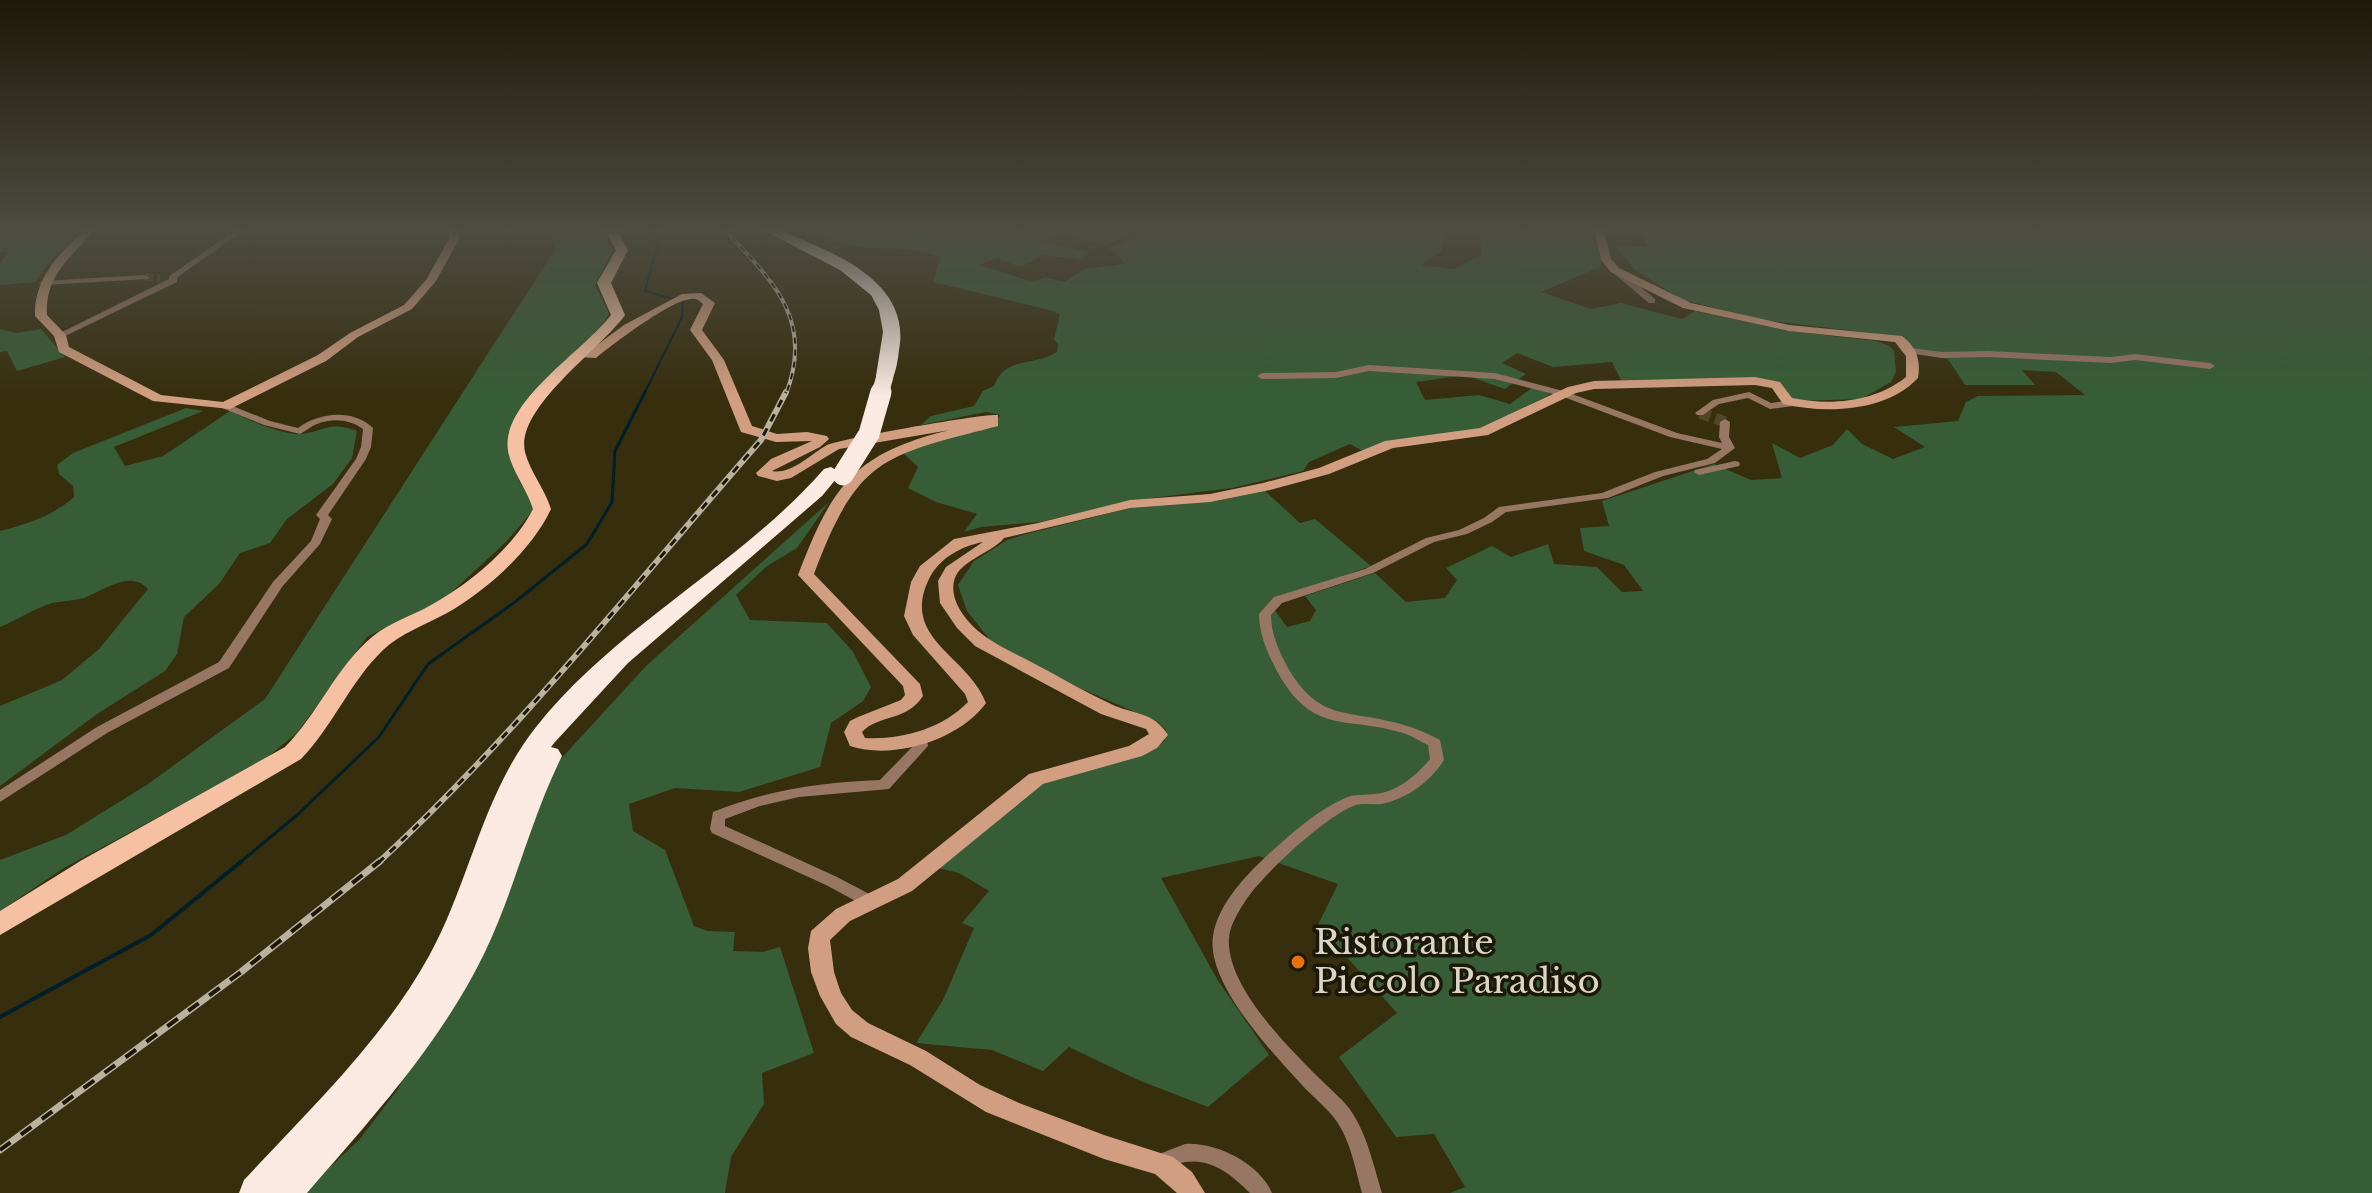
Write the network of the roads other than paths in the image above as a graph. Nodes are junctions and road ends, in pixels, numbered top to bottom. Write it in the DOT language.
graph roads {
  1 [pos="43,285"];
  2 [pos="164,285"];
  3 [pos="428,285"];
  4 [pos="605,285"];
  5 [pos="854,285"];
  6 [pos="866,285"];
  7 [pos="1633,285"];
  8 [pos="1646,285"];
  9 [pos="1652,301"];
  10 [pos="60,335"];
  11 [pos="1909,348"];
  12 [pos="582,354"];
  13 [pos="2210,366"];
  14 [pos="879,376"];
  15 [pos="1262,376"];
  16 [pos="1564,394"];
  17 [pos="1793,403"];
  18 [pos="225,406"];
  19 [pos="1700,413"];
  20 [pos="1725,422"];
  21 [pos="1730,448"];
  22 [pos="1735,464"];
  23 [pos="837,474"];
  24 [pos="1659,474"];
  25 [pos="999,534"];
  26 [pos="921,736"];
  27 [pos="0,797"];
  28 [pos="869,901"];
  29 [pos="0,924"];
  30 [pos="1161,1162"];
  31 [pos="258,1193"];
  32 [pos="282,1193"];
  33 [pos="1192,1193"];
  34 [pos="1262,1193"];
  35 [pos="1372,1193"];
  1 -- 10 [label="street"];
  2 -- 10 [label="street"];
  3 -- 18 [label="street"];
  4 -- 12 [label="main road"];
  5 -- 14 [label="highway"];
  6 -- 14 [label="highway"];
  7 -- 9 [label="street"];
  8 -- 11 [label="street"];
  10 -- 18 [label="street"];
  11 -- 13 [label="street"];
  11 -- 17 [label="street"];
  12 -- 26 [label="street"];
  12 -- 29 [label="main road"];
  14 -- 23 [label="highway, bridge"];
  15 -- 16 [label="street"];
  16 -- 17 [label="street"];
  16 -- 21 [label="street"];
  16 -- 25 [label="street"];
  17 -- 19 [label="street"];
  18 -- 27 [label="street"];
  20 -- 21 [label="street"];
  21 -- 24 [label="street"];
  22 -- 24 [label="street"];
  23 -- 31 [label="highway"];
  23 -- 32 [label="highway"];
  24 -- 35 [label="street"];
  25 -- 26 [label="street"];
  25 -- 28 [label="street"];
  26 -- 28 [label="street"];
  28 -- 30 [label="street"];
  30 -- 33 [label="street"];
  30 -- 34 [label="street"];
}
